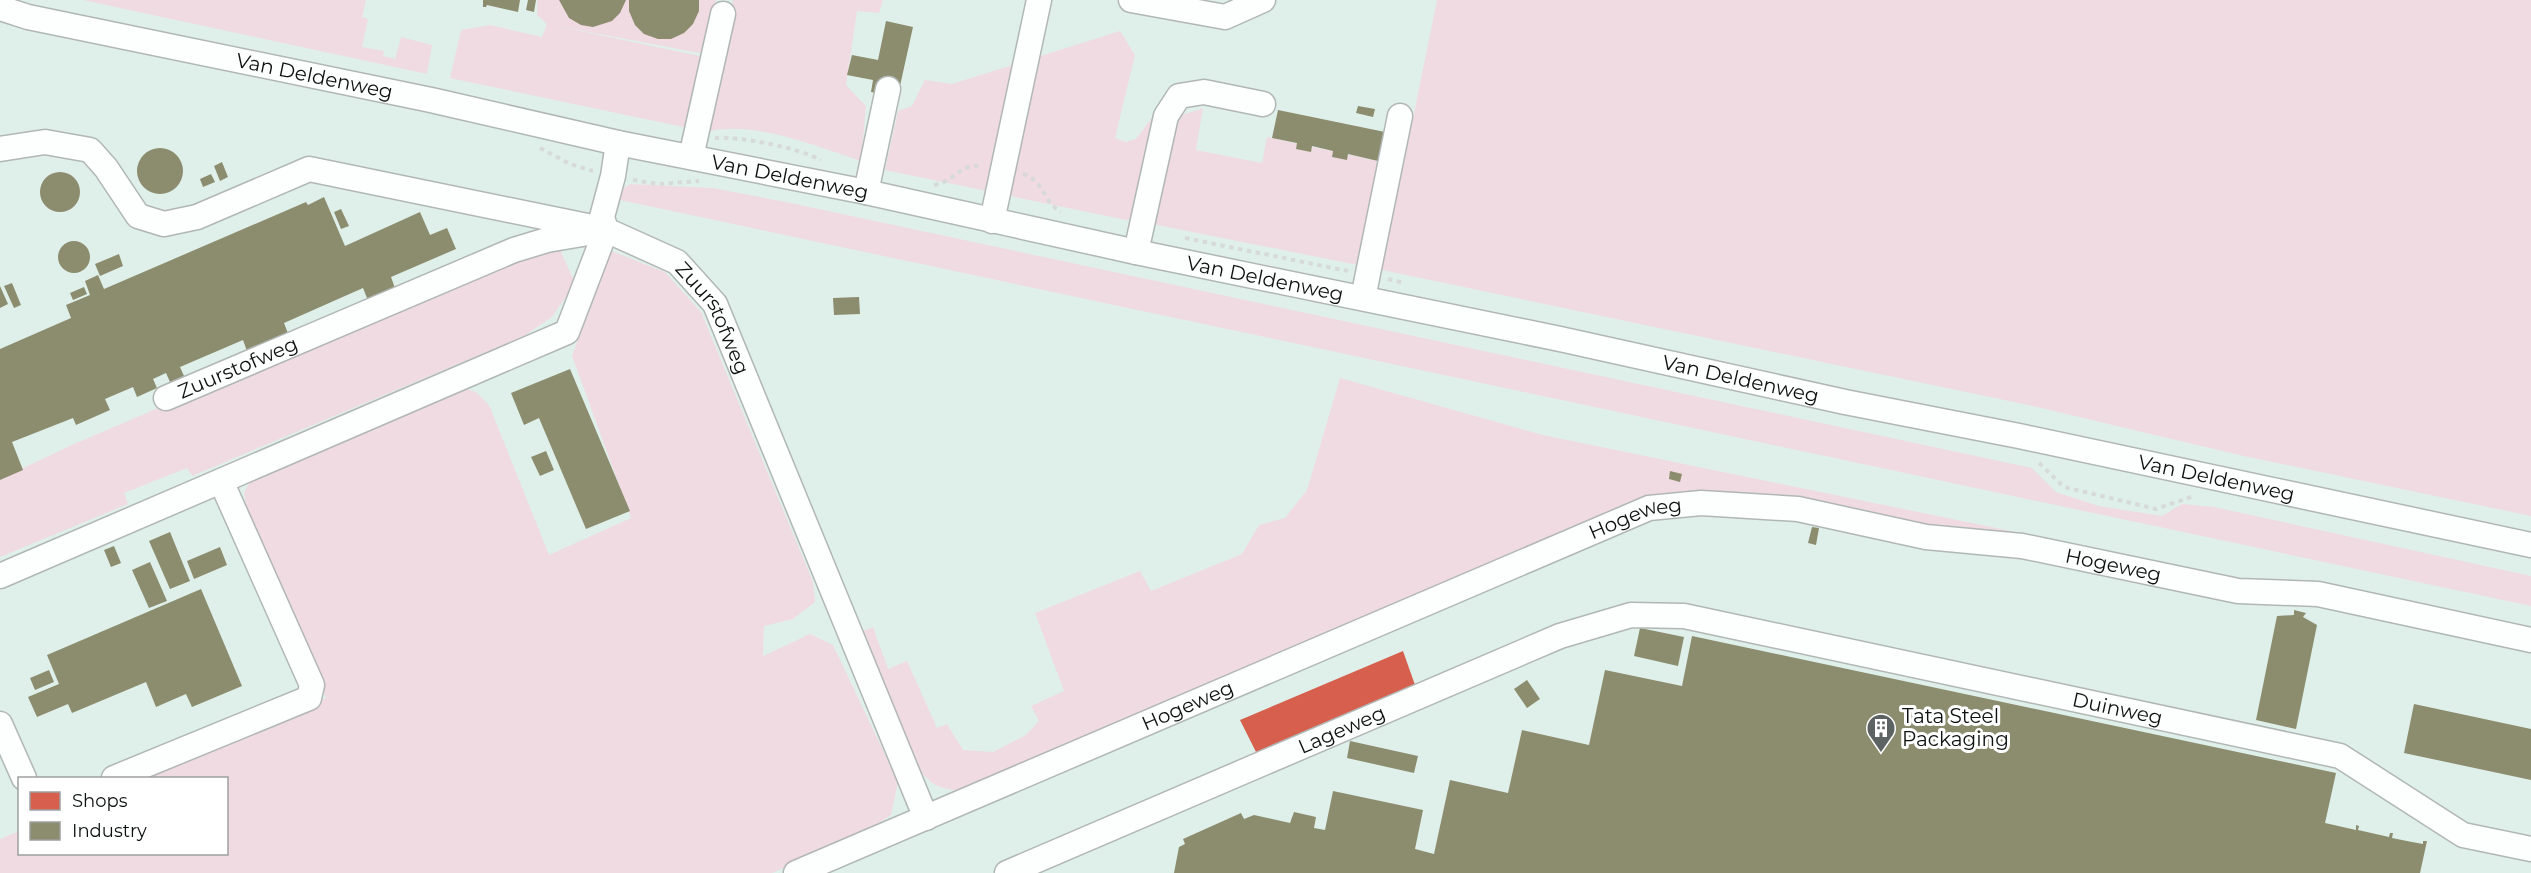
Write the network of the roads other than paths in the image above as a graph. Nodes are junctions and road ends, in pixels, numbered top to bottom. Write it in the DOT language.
graph roads {
  1 [pos="1039,0"];
  2 [pos="1131,0"];
  3 [pos="1263,0"];
  4 [pos="10,13"];
  5 [pos="723,14"];
  6 [pos="888,89"];
  7 [pos="1263,104"];
  8 [pos="1400,116"];
  9 [pos="618,143"];
  10 [pos="0,149"];
  11 [pos="691,157"];
  12 [pos="866,192"];
  13 [pos="992,221"];
  14 [pos="606,230"];
  15 [pos="1136,252"];
  16 [pos="1363,298"];
  17 [pos="166,398"];
  18 [pos="221,481"];
  19 [pos="2531,545"];
  20 [pos="0,576"];
  21 [pos="1684,616"];
  22 [pos="2531,640"];
  23 [pos="0,724"];
  24 [pos="24,777"];
  25 [pos="116,777"];
  26 [pos="926,818"];
  27 [pos="2531,849"];
  28 [pos="796,873"];
  29 [pos="1007,873"];
  1 -- 13 [label="lane"];
  2 -- 3 [label="lane"];
  4 -- 9 [label="lane, Van Deldenweg"];
  5 -- 11 [label="lane"];
  6 -- 12 [label="lane"];
  7 -- 15 [label="lane"];
  8 -- 16 [label="lane"];
  9 -- 11 [label="lane, Van Deldenweg"];
  9 -- 14 [label="lane"];
  10 -- 14 [label="lane"];
  11 -- 12 [label="lane, Van Deldenweg"];
  12 -- 13 [label="lane, Van Deldenweg"];
  13 -- 15 [label="lane, Van Deldenweg"];
  14 -- 17 [label="lane, Zuurstofweg"];
  14 -- 18 [label="lane"];
  14 -- 26 [label="lane, Zuurstofweg"];
  15 -- 16 [label="lane, Van Deldenweg"];
  16 -- 19 [label="lane, Van Deldenweg"];
  18 -- 20 [label="lane"];
  18 -- 25 [label="lane"];
  21 -- 27 [label="lane, Duinweg"];
  21 -- 29 [label="lane, Lageweg"];
  22 -- 26 [label="lane, Hogeweg"];
  23 -- 24 [label="lane"];
  26 -- 28 [label="lane, Hogeweg"];
}
